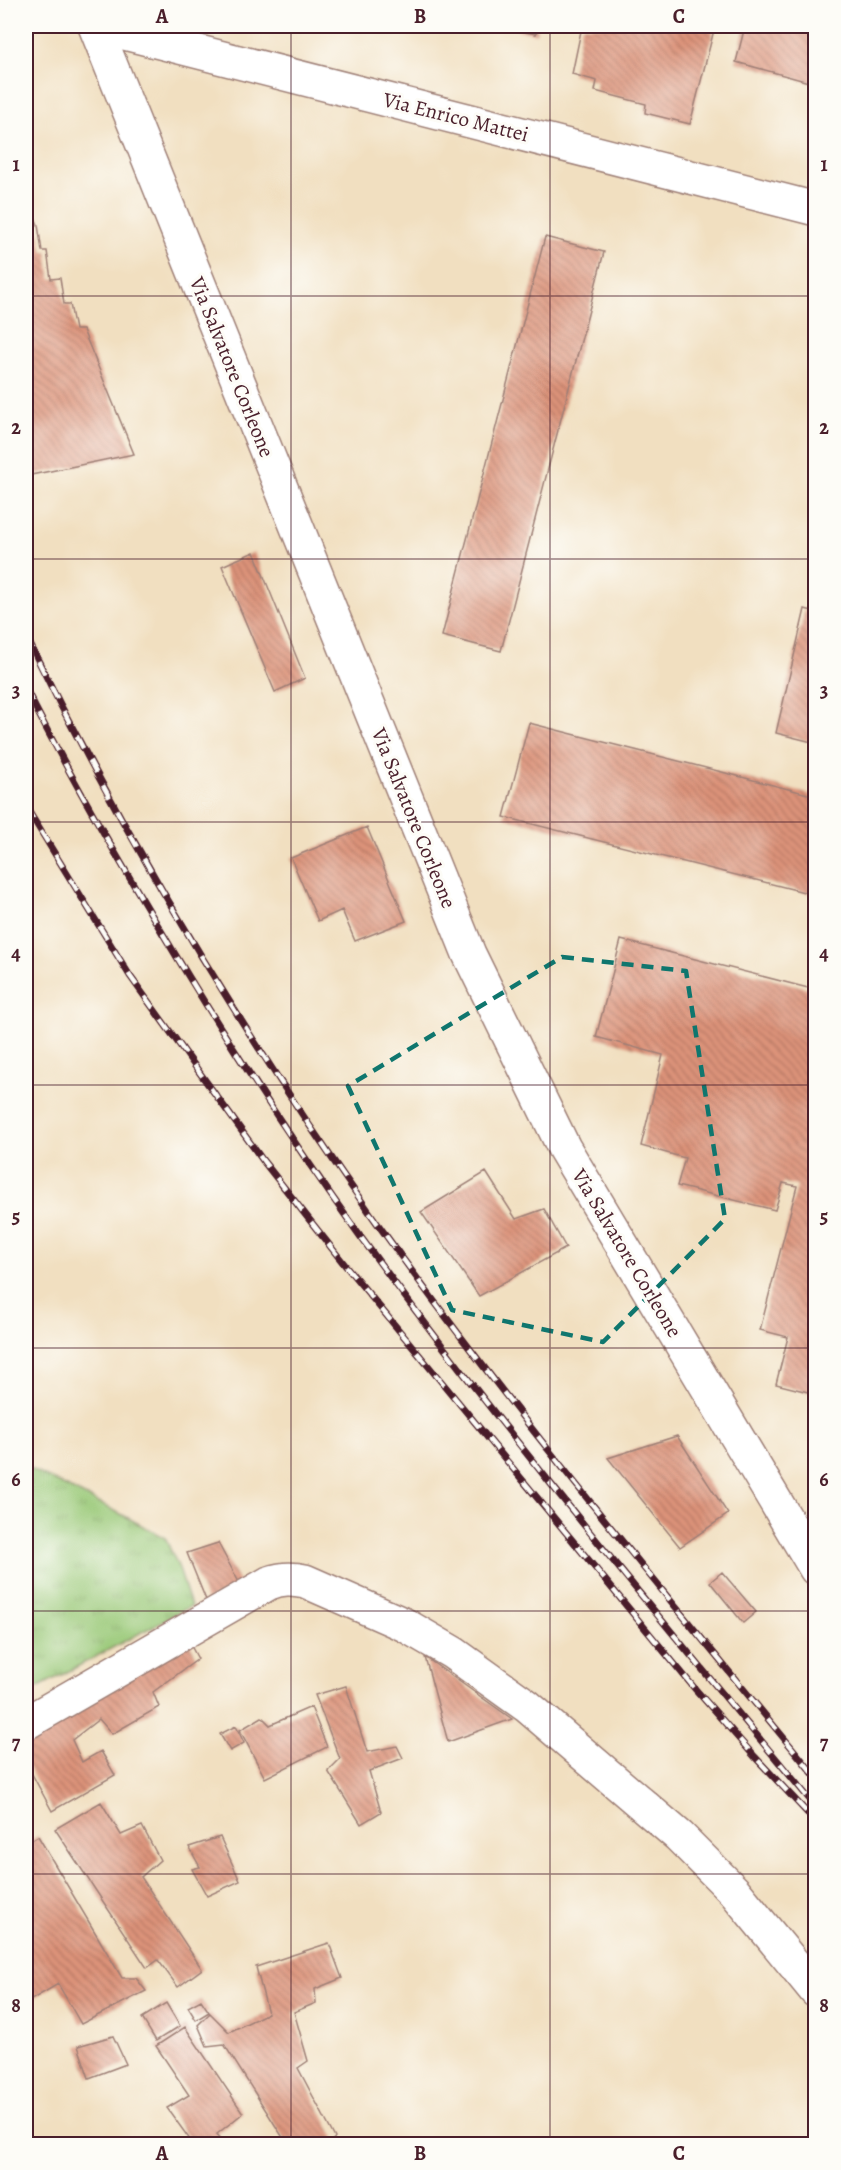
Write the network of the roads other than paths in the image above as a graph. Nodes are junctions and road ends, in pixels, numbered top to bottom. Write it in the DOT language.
graph roads {
  1 [pos="96,26"];
  2 [pos="816,209"];
  3 [pos="816,1569"];
  4 [pos="26,1723"];
  5 [pos="816,1991"];
  1 -- 2 [label="street, Via Enrico Mattei"];
  1 -- 3 [label="street, Via Salvatore Corleone"];
  4 -- 5 [label="street"];
}
